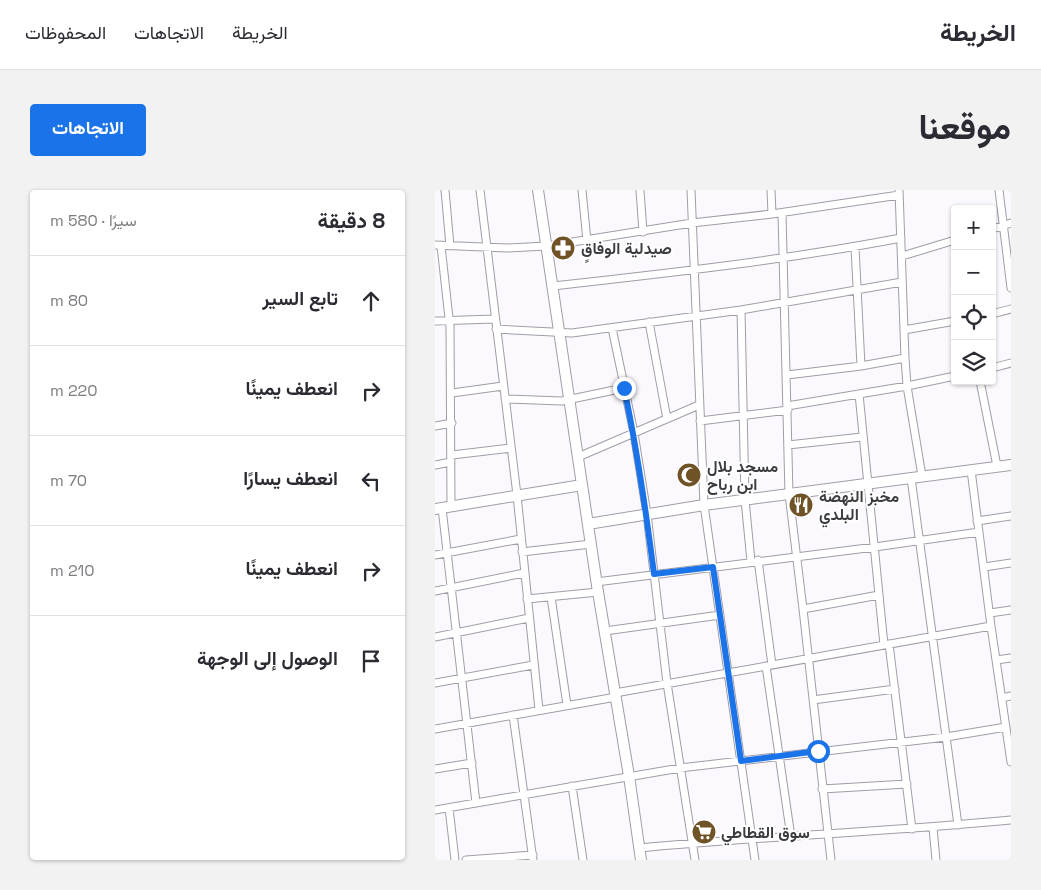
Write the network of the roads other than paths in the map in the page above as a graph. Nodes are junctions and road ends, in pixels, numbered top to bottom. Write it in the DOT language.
graph roads {
  1 [pos="445,190"];
  2 [pos="480,190"];
  3 [pos="538,190"];
  4 [pos="582,190"];
  5 [pos="640,190"];
  6 [pos="691,190"];
  7 [pos="771,190"];
  8 [pos="999,190"];
  9 [pos="899,192"];
  10 [pos="782,213"];
  11 [pos="772,214"];
  12 [pos="1011,223"];
  13 [pos="692,224"];
  14 [pos="1003,225"];
  15 [pos="996,228"];
  16 [pos="643,232"];
  17 [pos="901,238"];
  18 [pos="587,241"];
  19 [pos="951,241"];
  20 [pos="438,246"];
  21 [pos="450,246"];
  22 [pos="547,246"];
  23 [pos="487,247"];
  24 [pos="855,247"];
  25 [pos="902,256"];
  26 [pos="784,258"];
  27 [pos="694,270"];
  28 [pos="902,282"];
  29 [pos="553,286"];
  30 [pos="1011,288"];
  31 [pos="857,290"];
  32 [pos="785,303"];
  33 [pos="1011,309"];
  34 [pos="741,310"];
  35 [pos="996,313"];
  36 [pos="696,316"];
  37 [pos="494,319"];
  38 [pos="450,320"];
  39 [pos="435,321"];
  40 [pos="649,322"];
  41 [pos="951,322"];
  42 [pos="613,328"];
  43 [pos="496,329"];
  44 [pos="904,330"];
  45 [pos="560,332"];
  46 [pos="905,358"];
  47 [pos="1011,363"];
  48 [pos="861,366"];
  49 [pos="996,367"];
  50 [pos="787,375"];
  51 [pos="951,377"];
  52 [pos="982,385"];
  53 [pos="503,386"];
  54 [pos="907,386"];
  55 [pos="624,388"];
  56 [pos="452,393"];
  57 [pos="859,394"];
  58 [pos="505,399"];
  59 [pos="569,400"];
  60 [pos="699,405"];
  61 [pos="788,408"];
  62 [pos="744,415"];
  63 [pos="667,419"];
  64 [pos="700,421"];
  65 [pos="452,423"];
  66 [pos="435,426"];
  67 [pos="634,433"];
  68 [pos="862,437"];
  69 [pos="788,445"];
  70 [pos="511,448"];
  71 [pos="579,457"];
  72 [pos="451,459"];
  73 [pos="1011,464"];
  74 [pos="435,465"];
  75 [pos="997,466"];
  76 [pos="971,470"];
  77 [pos="917,477"];
  78 [pos="867,484"];
  79 [pos="583,485"];
  80 [pos="789,494"];
  81 [pos="517,495"];
  82 [pos="745,500"];
  83 [pos="704,505"];
  84 [pos="443,508"];
  85 [pos="647,514"];
  86 [pos="1011,516"];
  87 [pos="977,521"];
  88 [pos="588,524"];
  89 [pos="979,532"];
  90 [pos="521,538"];
  91 [pos="921,540"];
  92 [pos="591,544"];
  93 [pos="875,547"];
  94 [pos="448,552"];
  95 [pos="522,552"];
  96 [pos="435,555"];
  97 [pos="797,556"];
  98 [pos="754,561"];
  99 [pos="1011,563"];
  100 [pos="713,567"];
  101 [pos="984,567"];
  102 [pos="525,573"];
  103 [pos="654,574"];
  104 [pos="452,587"];
  105 [pos="597,587"];
  106 [pos="435,590"];
  107 [pos="879,595"];
  108 [pos="551,597"];
  109 [pos="527,599"];
  110 [pos="803,609"];
  111 [pos="1011,610"];
  112 [pos="990,613"];
  113 [pos="720,615"];
  114 [pos="529,618"];
  115 [pos="661,624"];
  116 [pos="991,626"];
  117 [pos="605,631"];
  118 [pos="457,633"];
  119 [pos="932,636"];
  120 [pos="435,637"];
  121 [pos="887,644"];
  122 [pos="808,658"];
  123 [pos="1011,658"];
  124 [pos="997,660"];
  125 [pos="533,665"];
  126 [pos="769,665"];
  127 [pos="727,673"];
  128 [pos="461,678"];
  129 [pos="435,683"];
  130 [pos="667,683"];
  131 [pos="895,689"];
  132 [pos="615,695"];
  133 [pos="1011,696"];
  134 [pos="1002,698"];
  135 [pos="813,700"];
  136 [pos="567,705"];
  137 [pos="539,710"];
  138 [pos="513,715"];
  139 [pos="467,723"];
  140 [pos="435,728"];
  141 [pos="1008,732"];
  142 [pos="946,737"];
  143 [pos="901,741"];
  144 [pos="818,751"];
  145 [pos="780,756"];
  146 [pos="741,761"];
  147 [pos="1011,762"];
  148 [pos="472,763"];
  149 [pos="680,768"];
  150 [pos="435,769"];
  151 [pos="629,776"];
  152 [pos="907,784"];
  153 [pos="572,786"];
  154 [pos="822,789"];
  155 [pos="525,794"];
  156 [pos="476,803"];
  157 [pos="449,808"];
  158 [pos="435,810"];
  159 [pos="1011,820"];
  160 [pos="958,825"];
  161 [pos="933,828"];
  162 [pos="912,829"];
  163 [pos="827,835"];
  164 [pos="791,837"];
  165 [pos="751,840"];
  166 [pos="692,843"];
  167 [pos="640,848"];
  168 [pos="533,857"];
  169 [pos="455,860"];
  170 [pos="466,860"];
  171 [pos="583,860"];
  172 [pos="641,860"];
  173 [pos="695,860"];
  174 [pos="755,860"];
  175 [pos="831,860"];
  176 [pos="935,860"];
  1 -- 21 [label="street"];
  2 -- 23 [label="street"];
  3 -- 22 [label="street"];
  4 -- 18 [label="street"];
  5 -- 16 [label="street"];
  6 -- 13 [label="street"];
  7 -- 11 [label="street"];
  8 -- 14 [label="street"];
  9 -- 10 [label="street"];
  9 -- 17 [label="street"];
  10 -- 11 [label="street"];
  10 -- 26 [label="street"];
  11 -- 13 [label="street"];
  12 -- 14 [label="street"];
  13 -- 16 [label="street"];
  13 -- 27 [label="street"];
  14 -- 15 [label="street"];
  14 -- 30 [label="street"];
  16 -- 18 [label="street"];
  17 -- 24 [label="street"];
  17 -- 25 [label="street"];
  18 -- 22 [label="street"];
  19 -- 25 [label="street"];
  20 -- 21 [label="street"];
  20 -- 38 [label="street"];
  21 -- 23 [label="street"];
  22 -- 23 [label="street"];
  22 -- 29 [label="street"];
  23 -- 37 [label="street"];
  24 -- 26 [label="street"];
  24 -- 31 [label="street"];
  25 -- 28 [label="street"];
  26 -- 27 [label="street"];
  26 -- 32 [label="street"];
  27 -- 29 [label="street"];
  27 -- 36 [label="street"];
  28 -- 31 [label="street"];
  28 -- 44 [label="street"];
  29 -- 45 [label="street"];
  31 -- 32 [label="street"];
  31 -- 48 [label="street"];
  32 -- 34 [label="street"];
  32 -- 50 [label="street"];
  33 -- 35 [label="street"];
  34 -- 36 [label="street"];
  34 -- 62 [label="street"];
  36 -- 40 [label="street"];
  36 -- 60 [label="street"];
  37 -- 38 [label="street"];
  37 -- 43 [label="street"];
  38 -- 39 [label="street"];
  38 -- 56 [label="street"];
  40 -- 42 [label="street"];
  40 -- 63 [label="street"];
  41 -- 44 [label="street"];
  42 -- 45 [label="street"];
  42 -- 55 [label="street"];
  43 -- 45 [label="street"];
  43 -- 53 [label="street"];
  44 -- 46 [label="street"];
  45 -- 59 [label="street"];
  46 -- 48 [label="street"];
  46 -- 54 [label="street"];
  47 -- 49 [label="street"];
  48 -- 50 [label="street"];
  50 -- 61 [label="street"];
  51 -- 54 [label="street"];
  52 -- 75 [label="street"];
  53 -- 56 [label="street"];
  53 -- 58 [label="street"];
  54 -- 57 [label="street"];
  54 -- 77 [label="street"];
  55 -- 59 [label="street"];
  55 -- 67 [label="street"];
  56 -- 65 [label="street"];
  57 -- 61 [label="street"];
  57 -- 68 [label="street"];
  58 -- 59 [label="street"];
  58 -- 70 [label="street"];
  59 -- 71 [label="street"];
  60 -- 63 [label="street"];
  60 -- 64 [label="street"];
  61 -- 62 [label="street"];
  61 -- 69 [label="street"];
  62 -- 64 [label="street"];
  62 -- 82 [label="street"];
  63 -- 67 [label="street"];
  64 -- 83 [label="street"];
  65 -- 66 [label="street"];
  65 -- 72 [label="street"];
  67 -- 71 [label="street"];
  67 -- 85 [label="street"];
  68 -- 69 [label="street"];
  68 -- 78 [label="street"];
  69 -- 80 [label="street"];
  70 -- 72 [label="street"];
  70 -- 81 [label="street"];
  71 -- 79 [label="street"];
  72 -- 74 [label="street"];
  72 -- 84 [label="street"];
  73 -- 75 [label="street"];
  75 -- 76 [label="street"];
  76 -- 77 [label="street"];
  76 -- 87 [label="street"];
  77 -- 78 [label="street"];
  77 -- 91 [label="street"];
  78 -- 80 [label="street"];
  78 -- 93 [label="street"];
  79 -- 81 [label="street"];
  79 -- 88 [label="street"];
  80 -- 82 [label="street"];
  80 -- 97 [label="street"];
  81 -- 84 [label="street"];
  81 -- 90 [label="street"];
  82 -- 83 [label="street"];
  82 -- 98 [label="street"];
  83 -- 85 [label="street"];
  83 -- 100 [label="street"];
  84 -- 94 [label="street"];
  85 -- 88 [label="street"];
  85 -- 103 [label="street"];
  86 -- 87 [label="street"];
  87 -- 89 [label="street"];
  88 -- 92 [label="street"];
  89 -- 91 [label="street"];
  89 -- 101 [label="street"];
  90 -- 94 [label="street"];
  90 -- 95 [label="street"];
  91 -- 93 [label="street"];
  91 -- 119 [label="street"];
  92 -- 95 [label="street"];
  92 -- 105 [label="street"];
  93 -- 97 [label="street"];
  93 -- 107 [label="street"];
  94 -- 96 [label="street"];
  94 -- 104 [label="street"];
  95 -- 102 [label="street"];
  97 -- 98 [label="street"];
  97 -- 110 [label="street"];
  98 -- 100 [label="street"];
  98 -- 126 [label="street"];
  99 -- 101 [label="street"];
  100 -- 103 [label="street"];
  100 -- 113 [label="street"];
  101 -- 112 [label="street"];
  102 -- 104 [label="street"];
  102 -- 109 [label="street"];
  103 -- 105 [label="street"];
  103 -- 115 [label="street"];
  104 -- 106 [label="street"];
  104 -- 118 [label="street"];
  105 -- 108 [label="street"];
  105 -- 117 [label="street"];
  107 -- 110 [label="street"];
  107 -- 121 [label="street"];
  108 -- 109 [label="street"];
  108 -- 136 [label="street"];
  109 -- 114 [label="street"];
  110 -- 122 [label="street"];
  111 -- 112 [label="street"];
  112 -- 116 [label="street"];
  113 -- 115 [label="street"];
  113 -- 127 [label="street"];
  114 -- 118 [label="street"];
  114 -- 125 [label="street"];
  115 -- 117 [label="street"];
  115 -- 130 [label="street"];
  116 -- 119 [label="street"];
  116 -- 124 [label="street"];
  117 -- 132 [label="street"];
  118 -- 120 [label="street"];
  118 -- 128 [label="street"];
  119 -- 121 [label="street"];
  119 -- 142 [label="street"];
  121 -- 122 [label="street"];
  121 -- 131 [label="street"];
  122 -- 126 [label="street"];
  122 -- 135 [label="street"];
  123 -- 124 [label="street"];
  124 -- 134 [label="street"];
  125 -- 128 [label="street"];
  125 -- 137 [label="street"];
  126 -- 127 [label="street"];
  126 -- 145 [label="street"];
  127 -- 130 [label="street"];
  127 -- 146 [label="street"];
  128 -- 129 [label="street"];
  128 -- 139 [label="street"];
  130 -- 132 [label="street"];
  130 -- 149 [label="street"];
  131 -- 135 [label="street"];
  131 -- 143 [label="street"];
  132 -- 136 [label="street"];
  132 -- 151 [label="street"];
  133 -- 134 [label="street"];
  134 -- 141 [label="street"];
  135 -- 144 [label="street"];
  136 -- 137 [label="street"];
  137 -- 138 [label="street"];
  138 -- 139 [label="street"];
  138 -- 155 [label="street"];
  139 -- 140 [label="street"];
  139 -- 148 [label="street"];
  141 -- 142 [label="street"];
  141 -- 147 [label="street"];
  142 -- 143 [label="street"];
  142 -- 160 [label="street"];
  143 -- 144 [label="street"];
  143 -- 152 [label="street"];
  144 -- 145 [label="street"];
  144 -- 154 [label="street"];
  145 -- 146 [label="street"];
  145 -- 164 [label="street"];
  146 -- 149 [label="street"];
  146 -- 165 [label="street"];
  148 -- 150 [label="street"];
  148 -- 156 [label="street"];
  149 -- 151 [label="street"];
  149 -- 166 [label="street"];
  151 -- 153 [label="street"];
  151 -- 167 [label="street"];
  152 -- 154 [label="street"];
  152 -- 162 [label="street"];
  153 -- 155 [label="street"];
  153 -- 171 [label="street"];
  154 -- 163 [label="street"];
  155 -- 156 [label="street"];
  155 -- 168 [label="street"];
  156 -- 157 [label="street"];
  157 -- 158 [label="street"];
  157 -- 169 [label="street"];
  159 -- 160 [label="street"];
  160 -- 161 [label="street"];
  161 -- 162 [label="street"];
  161 -- 176 [label="street"];
  162 -- 163 [label="street"];
  163 -- 164 [label="street"];
  163 -- 175 [label="street"];
  164 -- 165 [label="street"];
  165 -- 166 [label="street"];
  165 -- 174 [label="street"];
  166 -- 167 [label="street"];
  166 -- 173 [label="street"];
  167 -- 172 [label="street"];
  168 -- 170 [label="street"];
}
